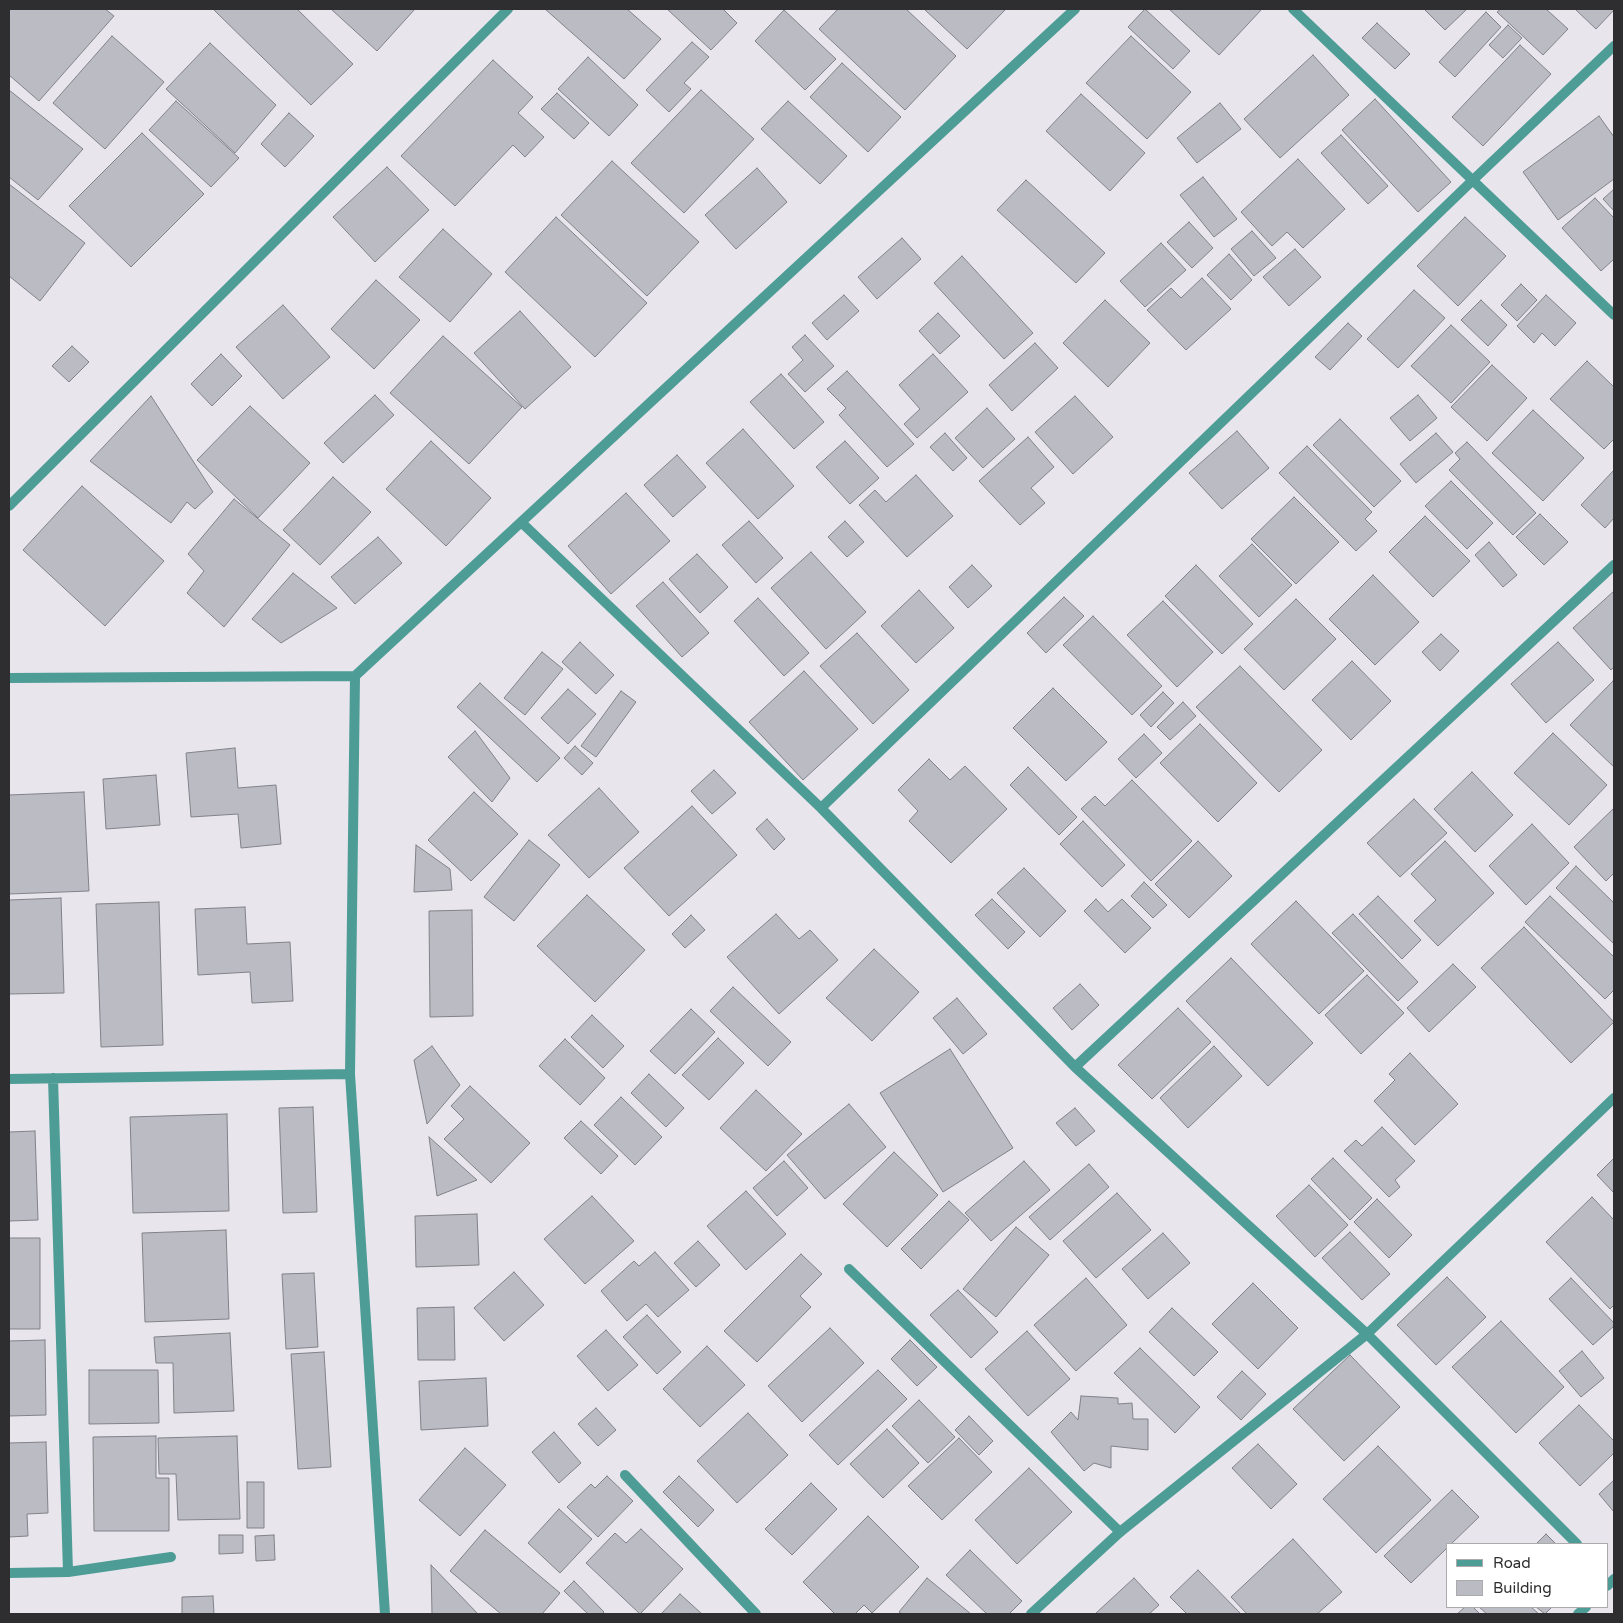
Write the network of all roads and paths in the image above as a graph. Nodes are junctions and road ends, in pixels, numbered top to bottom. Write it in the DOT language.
graph roads {
  1 [pos="508,9"];
  2 [pos="1075,9"];
  3 [pos="1293,9"];
  4 [pos="1614,46"];
  5 [pos="1473,180"];
  6 [pos="1614,315"];
  7 [pos="9,506"];
  8 [pos="520,522"];
  9 [pos="1614,565"];
  10 [pos="355,676"];
  11 [pos="9,678"];
  12 [pos="821,808"];
  13 [pos="1075,1067"];
  14 [pos="350,1074"];
  15 [pos="53,1078"];
  16 [pos="9,1079"];
  17 [pos="1614,1098"];
  18 [pos="849,1269"];
  19 [pos="1367,1334"];
  20 [pos="625,1475"];
  21 [pos="1120,1532"];
  22 [pos="1576,1543"];
  23 [pos="171,1557"];
  24 [pos="68,1572"];
  25 [pos="9,1573"];
  26 [pos="385,1614"];
  27 [pos="756,1614"];
  28 [pos="1031,1614"];
  1 -- 7 [label="street"];
  2 -- 8 [label="street"];
  3 -- 5 [label="street"];
  4 -- 5 [label="street"];
  5 -- 6 [label="street"];
  5 -- 12 [label="street"];
  8 -- 10 [label="street"];
  8 -- 12 [label="street"];
  9 -- 13 [label="street"];
  10 -- 11 [label="street"];
  10 -- 14 [label="street"];
  12 -- 13 [label="street"];
  13 -- 19 [label="street"];
  14 -- 15 [label="street"];
  14 -- 26 [label="street"];
  15 -- 16 [label="street"];
  15 -- 24 [label="street"];
  17 -- 19 [label="street"];
  18 -- 21 [label="street"];
  19 -- 21 [label="street"];
  19 -- 22 [label="street"];
  20 -- 27 [label="street"];
  21 -- 28 [label="street"];
  23 -- 24 [label="street"];
  24 -- 25 [label="street"];
}
